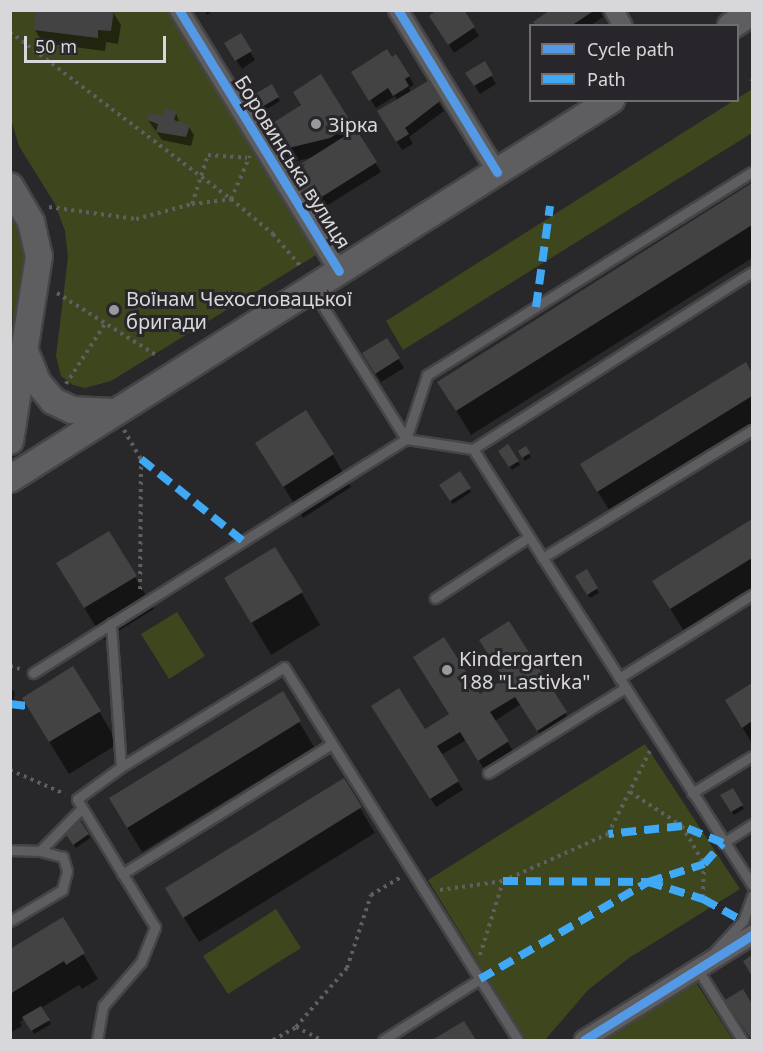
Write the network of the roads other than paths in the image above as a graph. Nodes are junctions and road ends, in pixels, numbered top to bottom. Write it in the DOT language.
graph roads {
  1 [pos="179,10"];
  2 [pos="398,10"];
  3 [pos="614,10"];
  4 [pos="753,12"];
  5 [pos="622,24"];
  6 [pos="734,24"];
  7 [pos="609,102"];
  8 [pos="497,172"];
  9 [pos="753,172"];
  10 [pos="14,196"];
  11 [pos="339,271"];
  12 [pos="753,272"];
  13 [pos="307,278"];
  14 [pos="26,354"];
  15 [pos="118,420"];
  16 [pos="753,430"];
  17 [pos="406,439"];
  18 [pos="10,441"];
  19 [pos="473,449"];
  20 [pos="10,479"];
  21 [pos="529,537"];
  22 [pos="542,558"];
  23 [pos="753,595"];
  24 [pos="435,598"];
  25 [pos="111,623"];
  26 [pos="33,673"];
  27 [pos="619,678"];
  28 [pos="625,688"];
  29 [pos="332,744"];
  30 [pos="753,756"];
  31 [pos="121,767"];
  32 [pos="488,773"];
  33 [pos="692,794"];
  34 [pos="82,808"];
  35 [pos="753,824"];
  36 [pos="723,843"];
  37 [pos="10,850"];
  38 [pos="40,851"];
  39 [pos="122,874"];
  40 [pos="753,885"];
  41 [pos="753,896"];
  42 [pos="10,921"];
  43 [pos="753,935"];
  44 [pos="698,970"];
  45 [pos="477,975"];
  46 [pos="96,1041"];
  47 [pos="383,1041"];
  48 [pos="518,1041"];
  49 [pos="584,1041"];
  50 [pos="742,1041"];
  1 -- 11 [label="street, Боровинська вулиця"];
  2 -- 8 [label="street"];
  3 -- 5 [label="street"];
  4 -- 6 [label="main road"];
  7 -- 8 [label="main road"];
  8 -- 11 [label="main road"];
  9 -- 17 [label="lane"];
  10 -- 14 [label="main road"];
  11 -- 13 [label="main road"];
  12 -- 19 [label="lane"];
  13 -- 15 [label="main road"];
  13 -- 17 [label="lane"];
  14 -- 15 [label="main road"];
  14 -- 18 [label="main road"];
  15 -- 20 [label="main road"];
  16 -- 22 [label="lane"];
  17 -- 19 [label="lane"];
  17 -- 25 [label="lane"];
  19 -- 21 [label="lane"];
  21 -- 22 [label="lane"];
  21 -- 24 [label="lane"];
  22 -- 27 [label="lane"];
  23 -- 27 [label="lane"];
  25 -- 26 [label="lane"];
  25 -- 31 [label="lane"];
  27 -- 28 [label="lane"];
  28 -- 32 [label="lane"];
  28 -- 33 [label="lane"];
  29 -- 31 [label="lane"];
  29 -- 39 [label="lane"];
  29 -- 45 [label="lane"];
  30 -- 33 [label="lane"];
  31 -- 34 [label="lane"];
  33 -- 36 [label="lane"];
  34 -- 38 [label="lane"];
  34 -- 39 [label="lane"];
  35 -- 36 [label="lane"];
  36 -- 40 [label="lane"];
  37 -- 38 [label="lane"];
  38 -- 42 [label="lane"];
  39 -- 46 [label="lane"];
  41 -- 44 [label="lane"];
  43 -- 44 [label="street"];
  44 -- 49 [label="street"];
  44 -- 50 [label="lane"];
  45 -- 47 [label="lane"];
  45 -- 48 [label="lane"];
}
